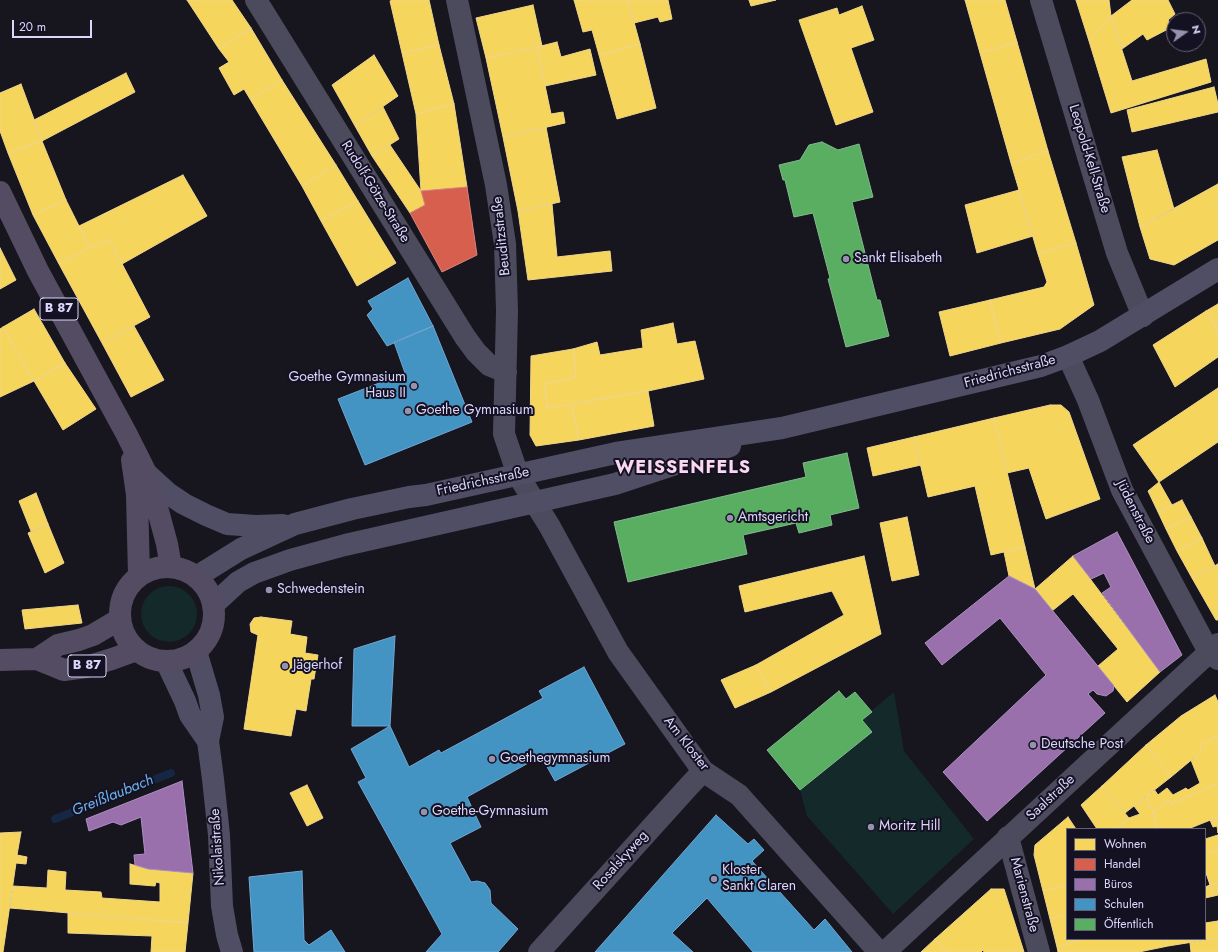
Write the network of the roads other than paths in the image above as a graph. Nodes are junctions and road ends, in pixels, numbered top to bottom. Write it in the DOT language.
graph roads {
  1 [pos="256,0"];
  2 [pos="1041,0"];
  3 [pos="463,1"];
  4 [pos="0,192"];
  5 [pos="1218,269"];
  6 [pos="1143,316"];
  7 [pos="1068,356"];
  8 [pos="506,372"];
  9 [pos="782,428"];
  10 [pos="126,433"];
  11 [pos="146,473"];
  12 [pos="518,475"];
  13 [pos="536,502"];
  14 [pos="295,524"];
  15 [pos="171,567"];
  16 [pos="139,576"];
  17 [pos="196,577"];
  18 [pos="213,605"];
  19 [pos="120,619"];
  20 [pos="136,650"];
  21 [pos="196,651"];
  22 [pos="1215,652"];
  23 [pos="37,658"];
  24 [pos="0,660"];
  25 [pos="166,661"];
  26 [pos="208,741"];
  27 [pos="696,779"];
  28 [pos="1008,837"];
  29 [pos="232,952"];
  30 [pos="539,952"];
  31 [pos="879,952"];
  32 [pos="885,952"];
  33 [pos="1039,952"];
  1 -- 8 [label="street, Rudolf-Götze-Straße"];
  2 -- 6 [label="street, Leopold-Kell-Straße"];
  3 -- 8 [label="street, Beuditzstraße"];
  4 -- 10 [label="main road, B 87"];
  5 -- 6 [label="main road, Friedrichsstraße"];
  6 -- 7 [label="main road, Friedrichsstraße"];
  7 -- 9 [label="main road, Friedrichsstraße"];
  7 -- 22 [label="street, Jüdenstraße"];
  8 -- 12 [label="street, Beuditzstraße"];
  9 -- 12 [label="main road, Friedrichsstraße"];
  9 -- 13 [label="main road, Friedrichsstraße"];
  10 -- 11 [label="main road, B 87"];
  10 -- 16 [label="main road, B 87"];
  11 -- 14 [label="main road"];
  11 -- 15 [label="main road, B 87"];
  12 -- 13 [label="street, Am Kloster"];
  12 -- 14 [label="main road, Friedrichsstraße"];
  13 -- 18 [label="main road, Friedrichsstraße"];
  13 -- 27 [label="street, Am Kloster"];
  14 -- 17 [label="main road, Friedrichsstraße"];
  15 -- 16 [label="main road"];
  15 -- 17 [label="main road"];
  16 -- 19 [label="main road"];
  17 -- 18 [label="main road"];
  18 -- 21 [label="main road"];
  19 -- 20 [label="main road"];
  19 -- 23 [label="main road, B 87"];
  20 -- 23 [label="main road, B 87"];
  20 -- 25 [label="main road"];
  21 -- 25 [label="main road"];
  21 -- 26 [label="main road, Nikolaistraße"];
  22 -- 28 [label="street, Saalstraße"];
  23 -- 24 [label="main road, B 87"];
  25 -- 26 [label="main road, Nikolaistraße"];
  26 -- 29 [label="main road, Nikolaistraße"];
  27 -- 30 [label="street, Rosalskyweg"];
  27 -- 31 [label="street, Am Kloster"];
  28 -- 32 [label="street, Saalstraße"];
  28 -- 33 [label="street, Marienstraße"];
}
